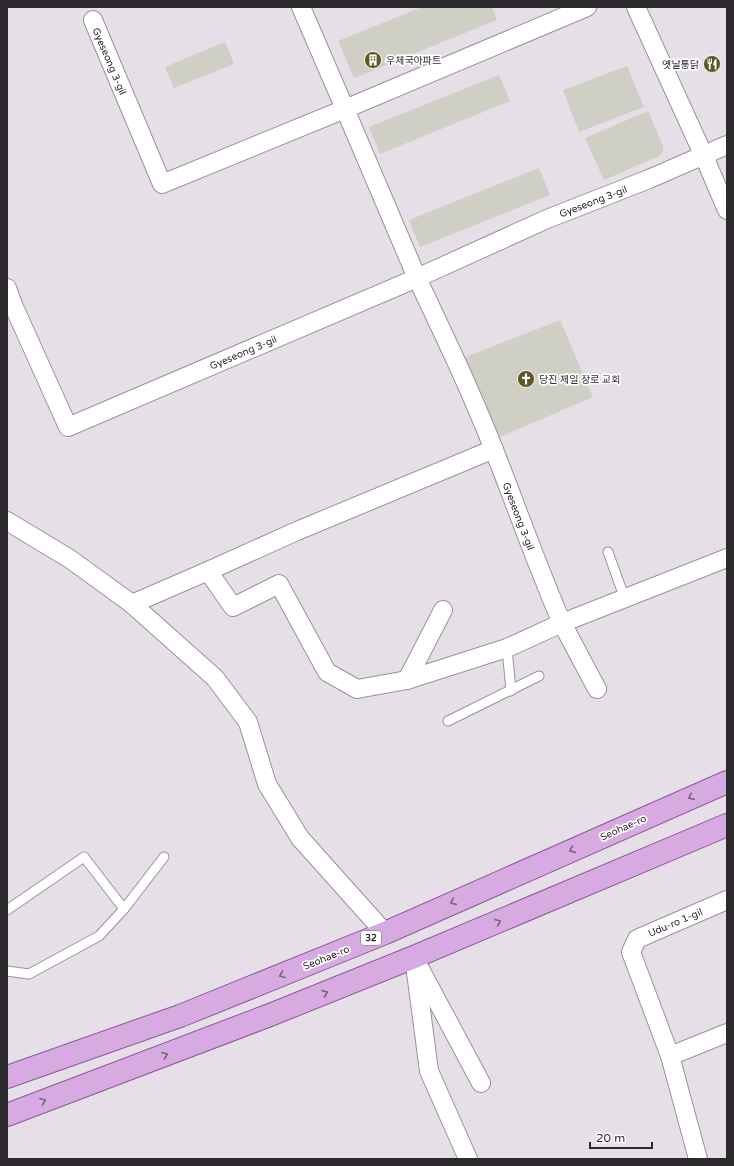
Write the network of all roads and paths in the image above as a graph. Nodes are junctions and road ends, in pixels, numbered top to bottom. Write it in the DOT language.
graph roads {
  1 [pos="301,7"];
  2 [pos="587,7"];
  3 [pos="636,7"];
  4 [pos="93,20"];
  5 [pos="345,109"];
  6 [pos="727,144"];
  7 [pos="703,154"];
  8 [pos="727,210"];
  9 [pos="417,278"];
  10 [pos="7,288"];
  11 [pos="10,309"];
  12 [pos="494,449"];
  13 [pos="7,521"];
  14 [pos="608,552"];
  15 [pos="727,558"];
  16 [pos="208,571"];
  17 [pos="625,599"];
  18 [pos="132,604"];
  19 [pos="443,610"];
  20 [pos="562,623"];
  21 [pos="507,648"];
  22 [pos="539,676"];
  23 [pos="407,680"];
  24 [pos="597,689"];
  25 [pos="511,691"];
  26 [pos="448,721"];
  27 [pos="727,782"];
  28 [pos="727,825"];
  29 [pos="164,857"];
  30 [pos="727,900"];
  31 [pos="124,909"];
  32 [pos="7,910"];
  33 [pos="385,933"];
  34 [pos="414,958"];
  35 [pos="7,971"];
  36 [pos="727,1033"];
  37 [pos="670,1056"];
  38 [pos="7,1077"];
  39 [pos="481,1083"];
  40 [pos="7,1115"];
  41 [pos="468,1159"];
  42 [pos="698,1159"];
  1 -- 5 [label="street"];
  2 -- 5 [label="street, Gyeseong 3-gil"];
  3 -- 7 [label="street"];
  4 -- 5 [label="street, Gyeseong 3-gil"];
  5 -- 9 [label="street, Gyeseong 3-gil"];
  6 -- 7 [label="street, Gyeseong 3-gil"];
  7 -- 8 [label="street"];
  7 -- 9 [label="street, Gyeseong 3-gil"];
  9 -- 11 [label="street, Gyeseong 3-gil"];
  9 -- 12 [label="street, Gyeseong 3-gil"];
  10 -- 11 [label="street"];
  12 -- 16 [label="street"];
  12 -- 20 [label="street, Gyeseong 3-gil"];
  13 -- 18 [label="street"];
  14 -- 17 [label="lane"];
  15 -- 17 [label="street"];
  16 -- 18 [label="street"];
  16 -- 23 [label="street"];
  17 -- 20 [label="street"];
  18 -- 33 [label="street"];
  19 -- 23 [label="street"];
  20 -- 21 [label="street"];
  20 -- 24 [label="street, Gyeseong 3-gil"];
  21 -- 23 [label="street"];
  21 -- 25 [label="lane"];
  22 -- 25 [label="lane"];
  25 -- 26 [label="lane"];
  27 -- 33 [label="main road, Seohae-ro / 32, one-way"];
  34 -- 28 [label="main road, one-way"];
  29 -- 31 [label="lane"];
  30 -- 37 [label="street, Udu-ro 1-gil"];
  31 -- 32 [label="lane"];
  31 -- 35 [label="lane"];
  33 -- 38 [label="main road, Seohae-ro / 32, one-way"];
  34 -- 39 [label="street"];
  40 -- 34 [label="main road, one-way"];
  34 -- 41 [label="street"];
  36 -- 37 [label="street"];
  37 -- 42 [label="street"];
}
